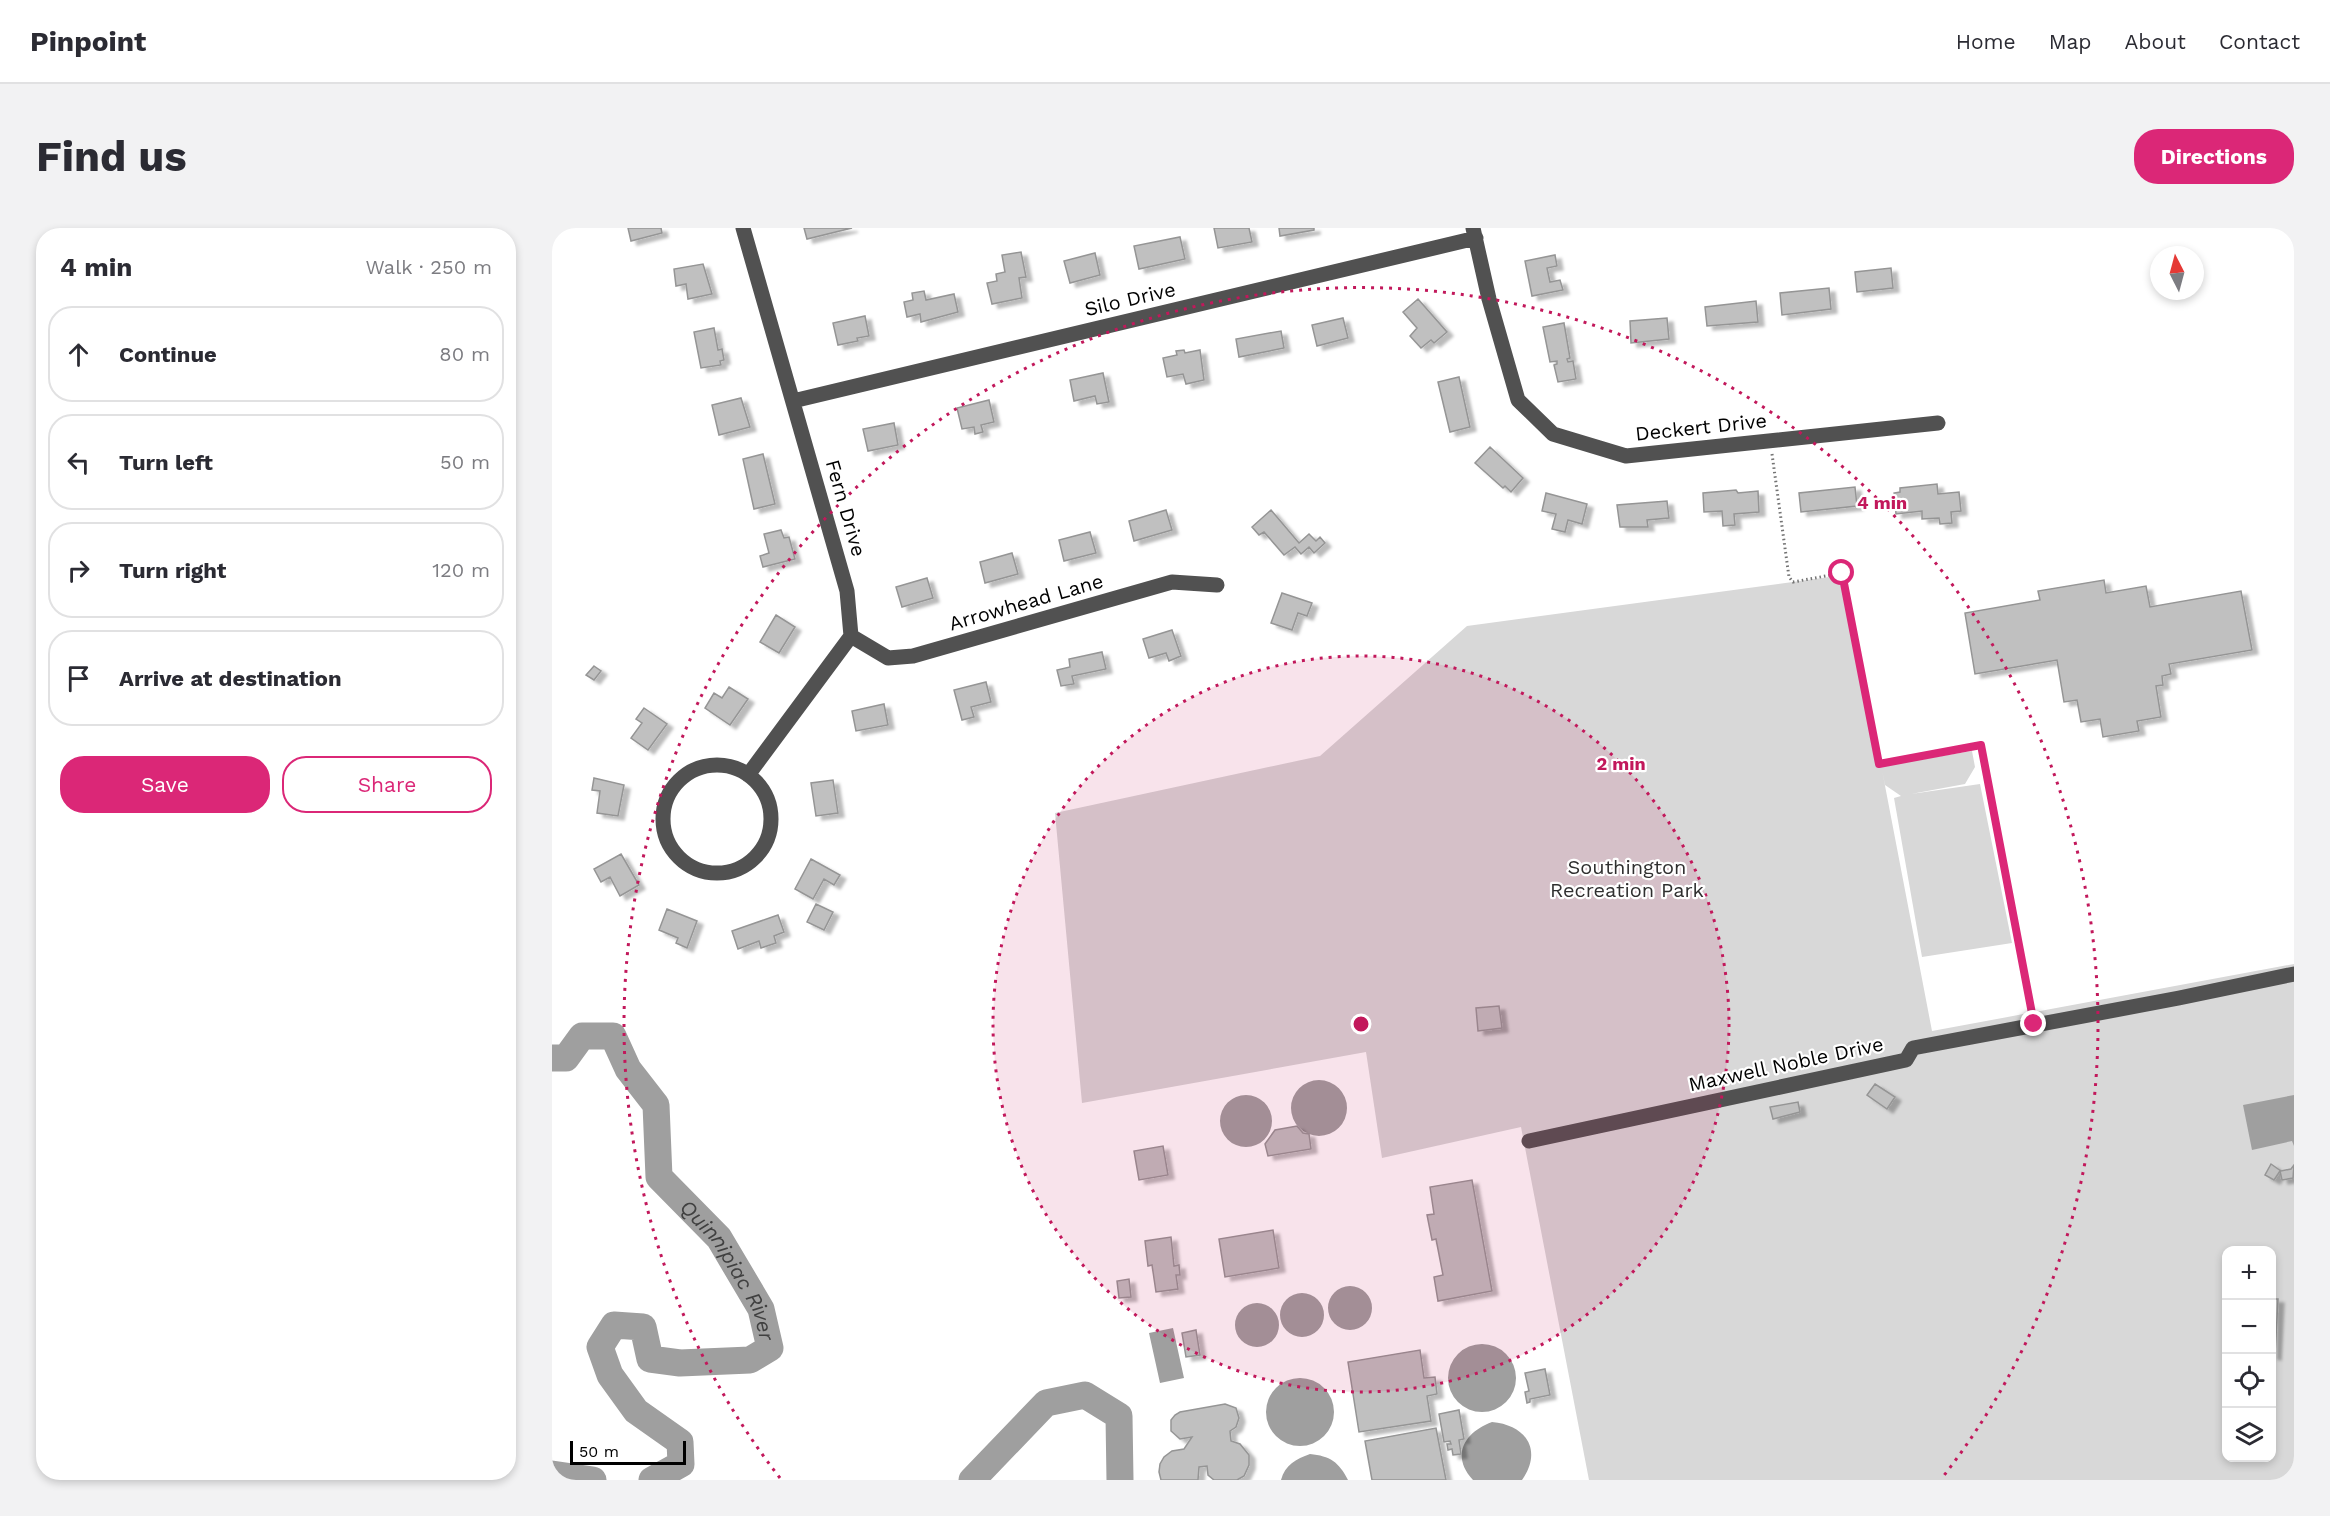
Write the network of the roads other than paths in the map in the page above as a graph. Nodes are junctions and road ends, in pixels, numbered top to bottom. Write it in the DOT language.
graph roads {
  1 [pos="743,228"];
  2 [pos="1475,233"];
  3 [pos="793,401"];
  4 [pos="1938,423"];
  5 [pos="1217,585"];
  6 [pos="851,636"];
  7 [pos="748,775"];
  8 [pos="2294,974"];
  9 [pos="1529,1141"];
  1 -- 3 [label="street, Fern Drive"];
  2 -- 3 [label="street, Silo Drive"];
  2 -- 4 [label="street, Deckert Drive"];
  3 -- 6 [label="street, Fern Drive"];
  5 -- 6 [label="street, Arrowhead Lane"];
  6 -- 7 [label="street"];
  7 -- 7 [label="street"];
  8 -- 9 [label="street, Maxwell Noble Drive"];
}
